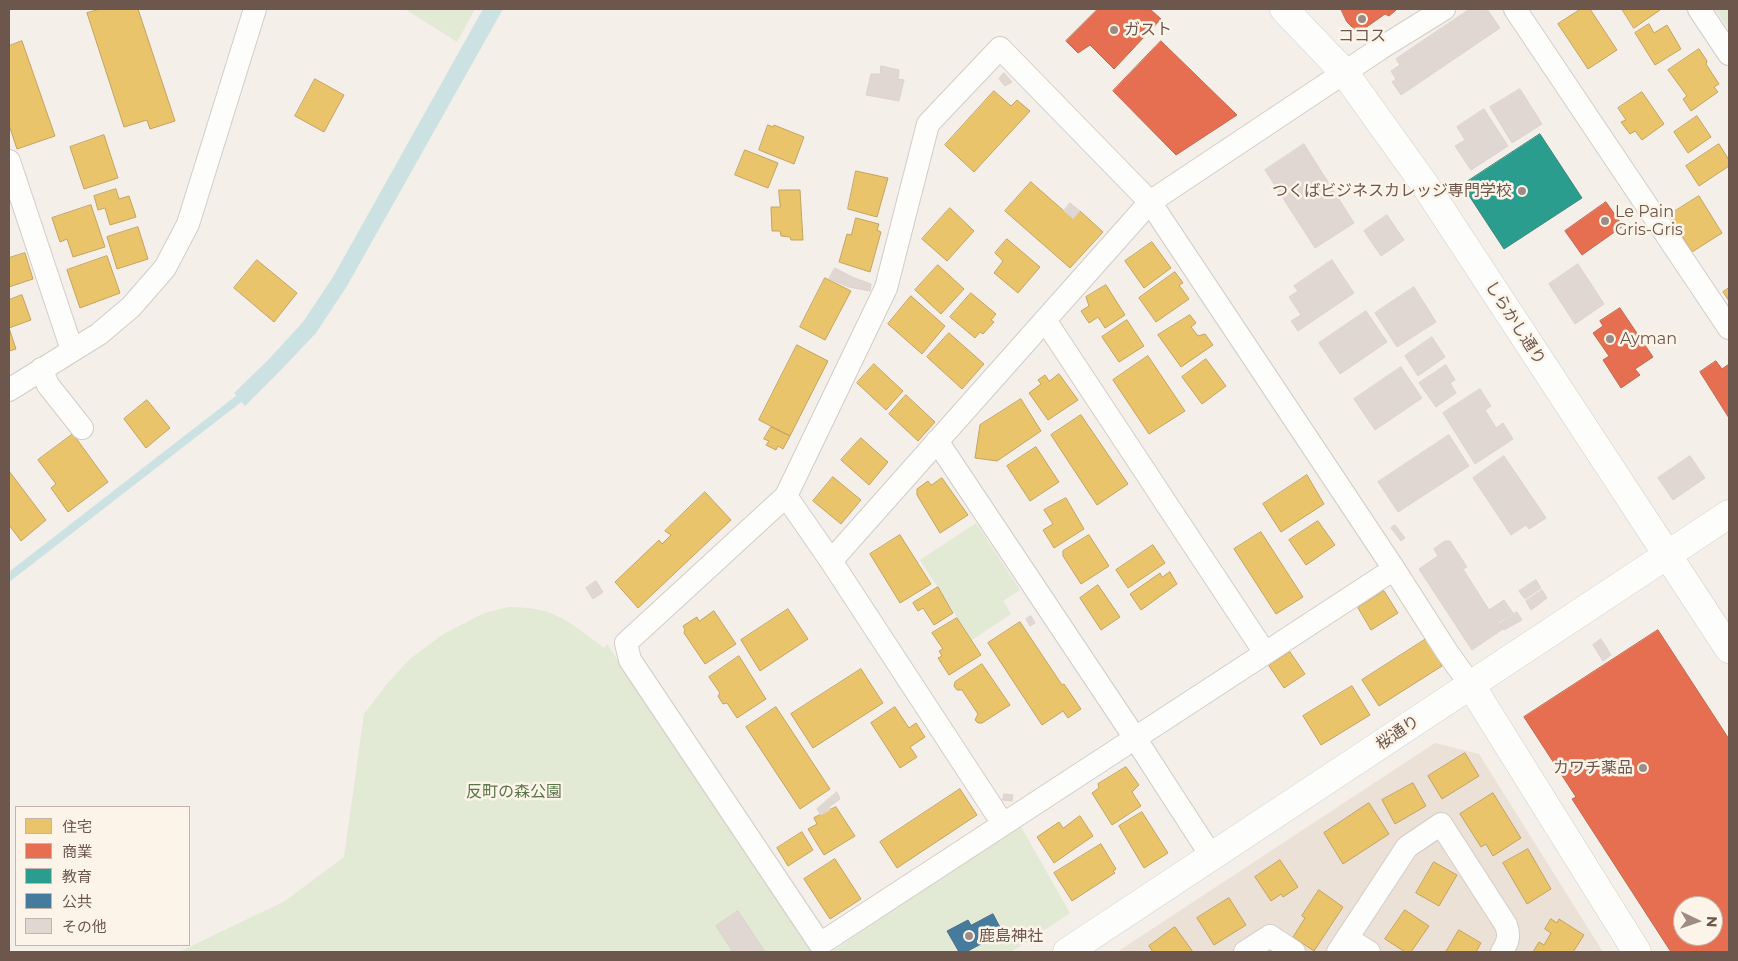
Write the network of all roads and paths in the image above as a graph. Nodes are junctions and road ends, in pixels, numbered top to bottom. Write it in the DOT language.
graph roads {
  1 [pos="255,9"];
  2 [pos="1284,9"];
  3 [pos="1444,9"];
  4 [pos="1515,9"];
  5 [pos="1699,9"];
  6 [pos="1729,54"];
  7 [pos="1344,72"];
  8 [pos="9,162"];
  9 [pos="1150,202"];
  10 [pos="1045,320"];
  11 [pos="1729,328"];
  12 [pos="72,350"];
  13 [pos="41,369"];
  14 [pos="9,390"];
  15 [pos="82,428"];
  16 [pos="937,441"];
  17 [pos="786,496"];
  18 [pos="1729,514"];
  19 [pos="1668,555"];
  20 [pos="831,560"];
  21 [pos="1394,569"];
  22 [pos="1729,650"];
  23 [pos="1264,653"];
  24 [pos="1470,684"];
  25 [pos="1135,738"];
  26 [pos="1003,824"];
  27 [pos="1212,857"];
  28 [pos="1343,945"];
  29 [pos="1067,952"];
  30 [pos="1245,952"];
  31 [pos="1294,952"];
  32 [pos="1369,952"];
  33 [pos="1502,952"];
  34 [pos="1636,952"];
  1 -- 12 [label="street"];
  2 -- 7 [label="street, しらかし通り"];
  3 -- 7 [label="street"];
  4 -- 11 [label="street"];
  5 -- 6 [label="street"];
  7 -- 9 [label="street"];
  7 -- 19 [label="street, しらかし通り"];
  8 -- 12 [label="street"];
  9 -- 10 [label="street"];
  9 -- 17 [label="street"];
  9 -- 21 [label="street"];
  10 -- 16 [label="street"];
  10 -- 23 [label="street"];
  12 -- 13 [label="street"];
  13 -- 14 [label="street"];
  13 -- 15 [label="street"];
  16 -- 20 [label="street"];
  16 -- 25 [label="street"];
  17 -- 20 [label="street"];
  17 -- 26 [label="street"];
  18 -- 19 [label="street, 桜通り"];
  19 -- 22 [label="street, しらかし通り"];
  19 -- 24 [label="street, 桜通り"];
  20 -- 26 [label="street"];
  21 -- 23 [label="street"];
  21 -- 24 [label="street"];
  23 -- 25 [label="street"];
  24 -- 27 [label="street, 桜通り"];
  24 -- 34 [label="street"];
  25 -- 26 [label="street"];
  25 -- 27 [label="street"];
  27 -- 29 [label="street, 桜通り"];
  28 -- 32 [label="street"];
  28 -- 33 [label="street"];
  30 -- 31 [label="street"];
}
